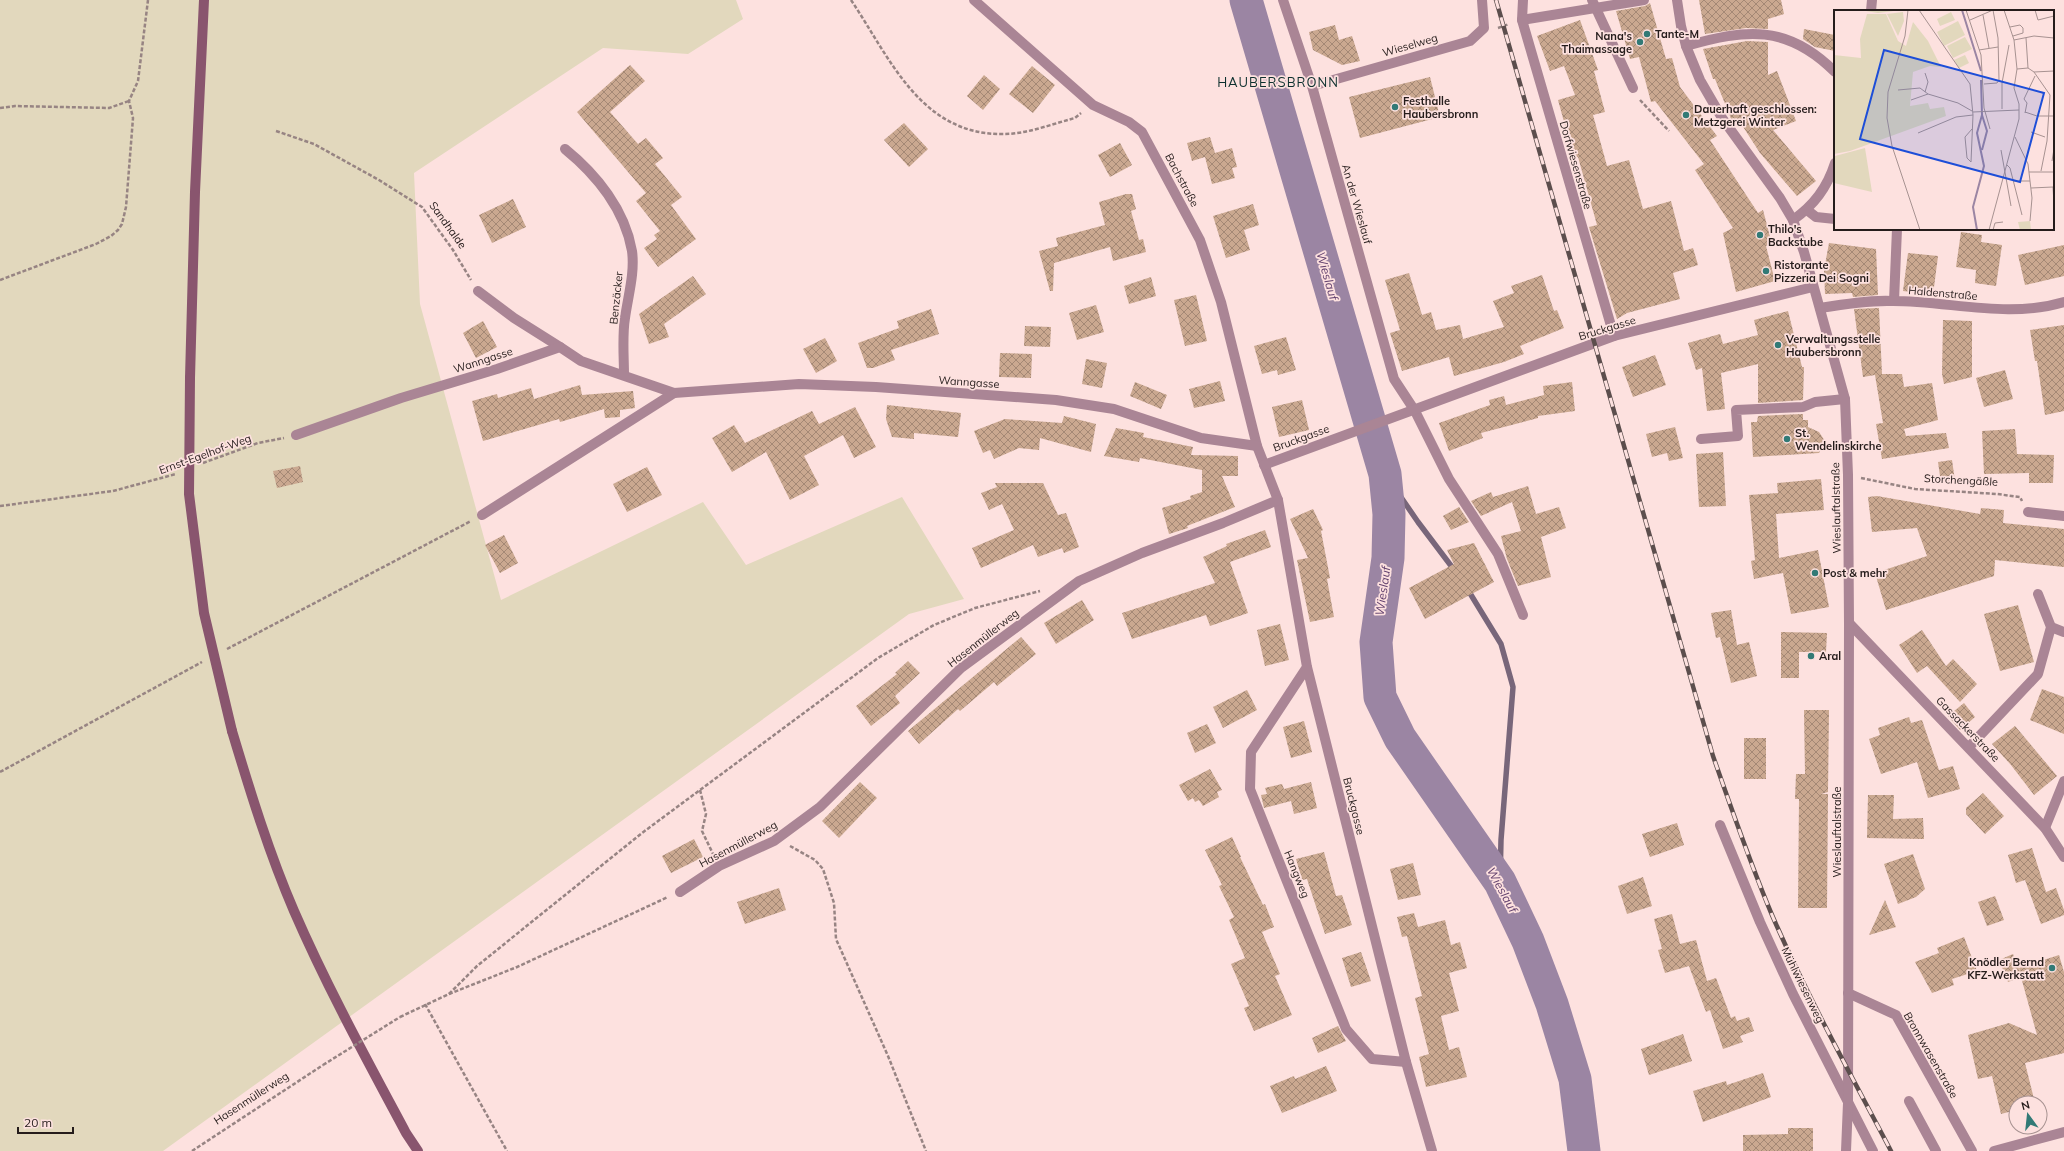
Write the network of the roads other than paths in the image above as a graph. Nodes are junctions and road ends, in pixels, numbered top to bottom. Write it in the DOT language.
graph roads {
  1 [pos="204,0"];
  2 [pos="974,0"];
  3 [pos="1283,0"];
  4 [pos="1482,0"];
  5 [pos="1523,0"];
  6 [pos="1644,0"];
  7 [pos="1677,0"];
  8 [pos="1872,0"];
  9 [pos="1594,4"];
  10 [pos="1871,10"];
  11 [pos="1522,20"];
  12 [pos="1686,46"];
  13 [pos="1834,71"];
  14 [pos="1312,86"];
  15 [pos="1633,88"];
  16 [pos="566,149"];
  17 [pos="1834,165"];
  18 [pos="1807,210"];
  19 [pos="1834,218"];
  20 [pos="1793,220"];
  21 [pos="1897,230"];
  22 [pos="1813,287"];
  23 [pos="478,291"];
  24 [pos="1894,301"];
  25 [pos="2064,302"];
  26 [pos="1820,308"];
  27 [pos="1614,336"];
  28 [pos="560,347"];
  29 [pos="624,375"];
  30 [pos="674,393"];
  31 [pos="1845,399"];
  32 [pos="1415,411"];
  33 [pos="296,435"];
  34 [pos="1701,439"];
  35 [pos="1257,446"];
  36 [pos="1264,465"];
  37 [pos="1278,500"];
  38 [pos="2028,512"];
  39 [pos="482,516"];
  40 [pos="2064,516"];
  41 [pos="2038,594"];
  42 [pos="1523,616"];
  43 [pos="1849,623"];
  44 [pos="2050,627"];
  45 [pos="2064,632"];
  46 [pos="1307,667"];
  47 [pos="1969,747"];
  48 [pos="2064,781"];
  49 [pos="1720,825"];
  50 [pos="2045,828"];
  51 [pos="2064,857"];
  52 [pos="680,892"];
  53 [pos="1848,993"];
  54 [pos="1406,1062"];
  55 [pos="1909,1101"];
  56 [pos="1848,1103"];
  57 [pos="2064,1132"];
  58 [pos="418,1151"];
  59 [pos="1432,1151"];
  60 [pos="1846,1151"];
  61 [pos="1873,1151"];
  62 [pos="1936,1151"];
  63 [pos="1972,1151"];
  64 [pos="1994,1151"];
  1 -- 58 [label="main road, bridge"];
  2 -- 35 [label="street, Bachstraße"];
  3 -- 14 [label="street, An der Wieslauf"];
  4 -- 14 [label="street, Wieselweg"];
  5 -- 11 [label="street, Dorfwiesenstraße"];
  6 -- 9 [label="street"];
  7 -- 12 [label="street, Wieslauftalstraße"];
  8 -- 10 [label="street"];
  9 -- 11 [label="street"];
  9 -- 15 [label="street"];
  11 -- 27 [label="street, Dorfwiesenstraße"];
  12 -- 13 [label="street"];
  12 -- 20 [label="street, Wieslauftalstraße"];
  14 -- 32 [label="street, An der Wieslauf"];
  16 -- 29 [label="street, Benzäcker"];
  17 -- 18 [label="street"];
  18 -- 19 [label="street"];
  18 -- 20 [label="street"];
  20 -- 22 [label="street, Wieslauftalstraße"];
  21 -- 24 [label="street"];
  22 -- 26 [label="street, Wieslauftalstraße"];
  22 -- 27 [label="street, Bruckgasse"];
  23 -- 28 [label="street"];
  24 -- 25 [label="street, Haldenstraße"];
  24 -- 26 [label="street, Haldenstraße"];
  26 -- 31 [label="street, Wieslauftalstraße"];
  27 -- 32 [label="street, Bruckgasse"];
  28 -- 29 [label="street, Wanngasse"];
  28 -- 33 [label="street, Wanngasse"];
  29 -- 30 [label="street, Wanngasse"];
  30 -- 35 [label="street, Wanngasse"];
  30 -- 39 [label="street, Wanngasse"];
  31 -- 34 [label="street"];
  31 -- 43 [label="street, Wieslauftalstraße"];
  32 -- 36 [label="street, Bruckgasse"];
  32 -- 42 [label="street"];
  35 -- 36 [label="street, Bruckgasse"];
  36 -- 37 [label="street, Bruckgasse"];
  37 -- 46 [label="street, Bruckgasse"];
  37 -- 52 [label="street, Hasenmüllerweg"];
  38 -- 40 [label="street"];
  41 -- 44 [label="street"];
  43 -- 47 [label="street, Gassackerstraße"];
  43 -- 53 [label="street, Wieslauftalstraße"];
  44 -- 45 [label="street"];
  44 -- 47 [label="street"];
  46 -- 54 [label="street, Bruckgasse"];
  46 -- 54 [label="street, Hangweg"];
  47 -- 50 [label="street, Gassackerstraße"];
  48 -- 50 [label="street"];
  49 -- 56 [label="street, Mühlwiesenweg"];
  50 -- 51 [label="street, Gassackerstraße"];
  53 -- 56 [label="street, Wieslauftalstraße"];
  53 -- 63 [label="street, Bronnwasenstraße"];
  54 -- 59 [label="street, Bruckgasse"];
  55 -- 62 [label="street"];
  56 -- 60 [label="street, Wieslauftalstraße"];
  56 -- 61 [label="street, Mühlwiesenweg"];
  57 -- 64 [label="street"];
}
